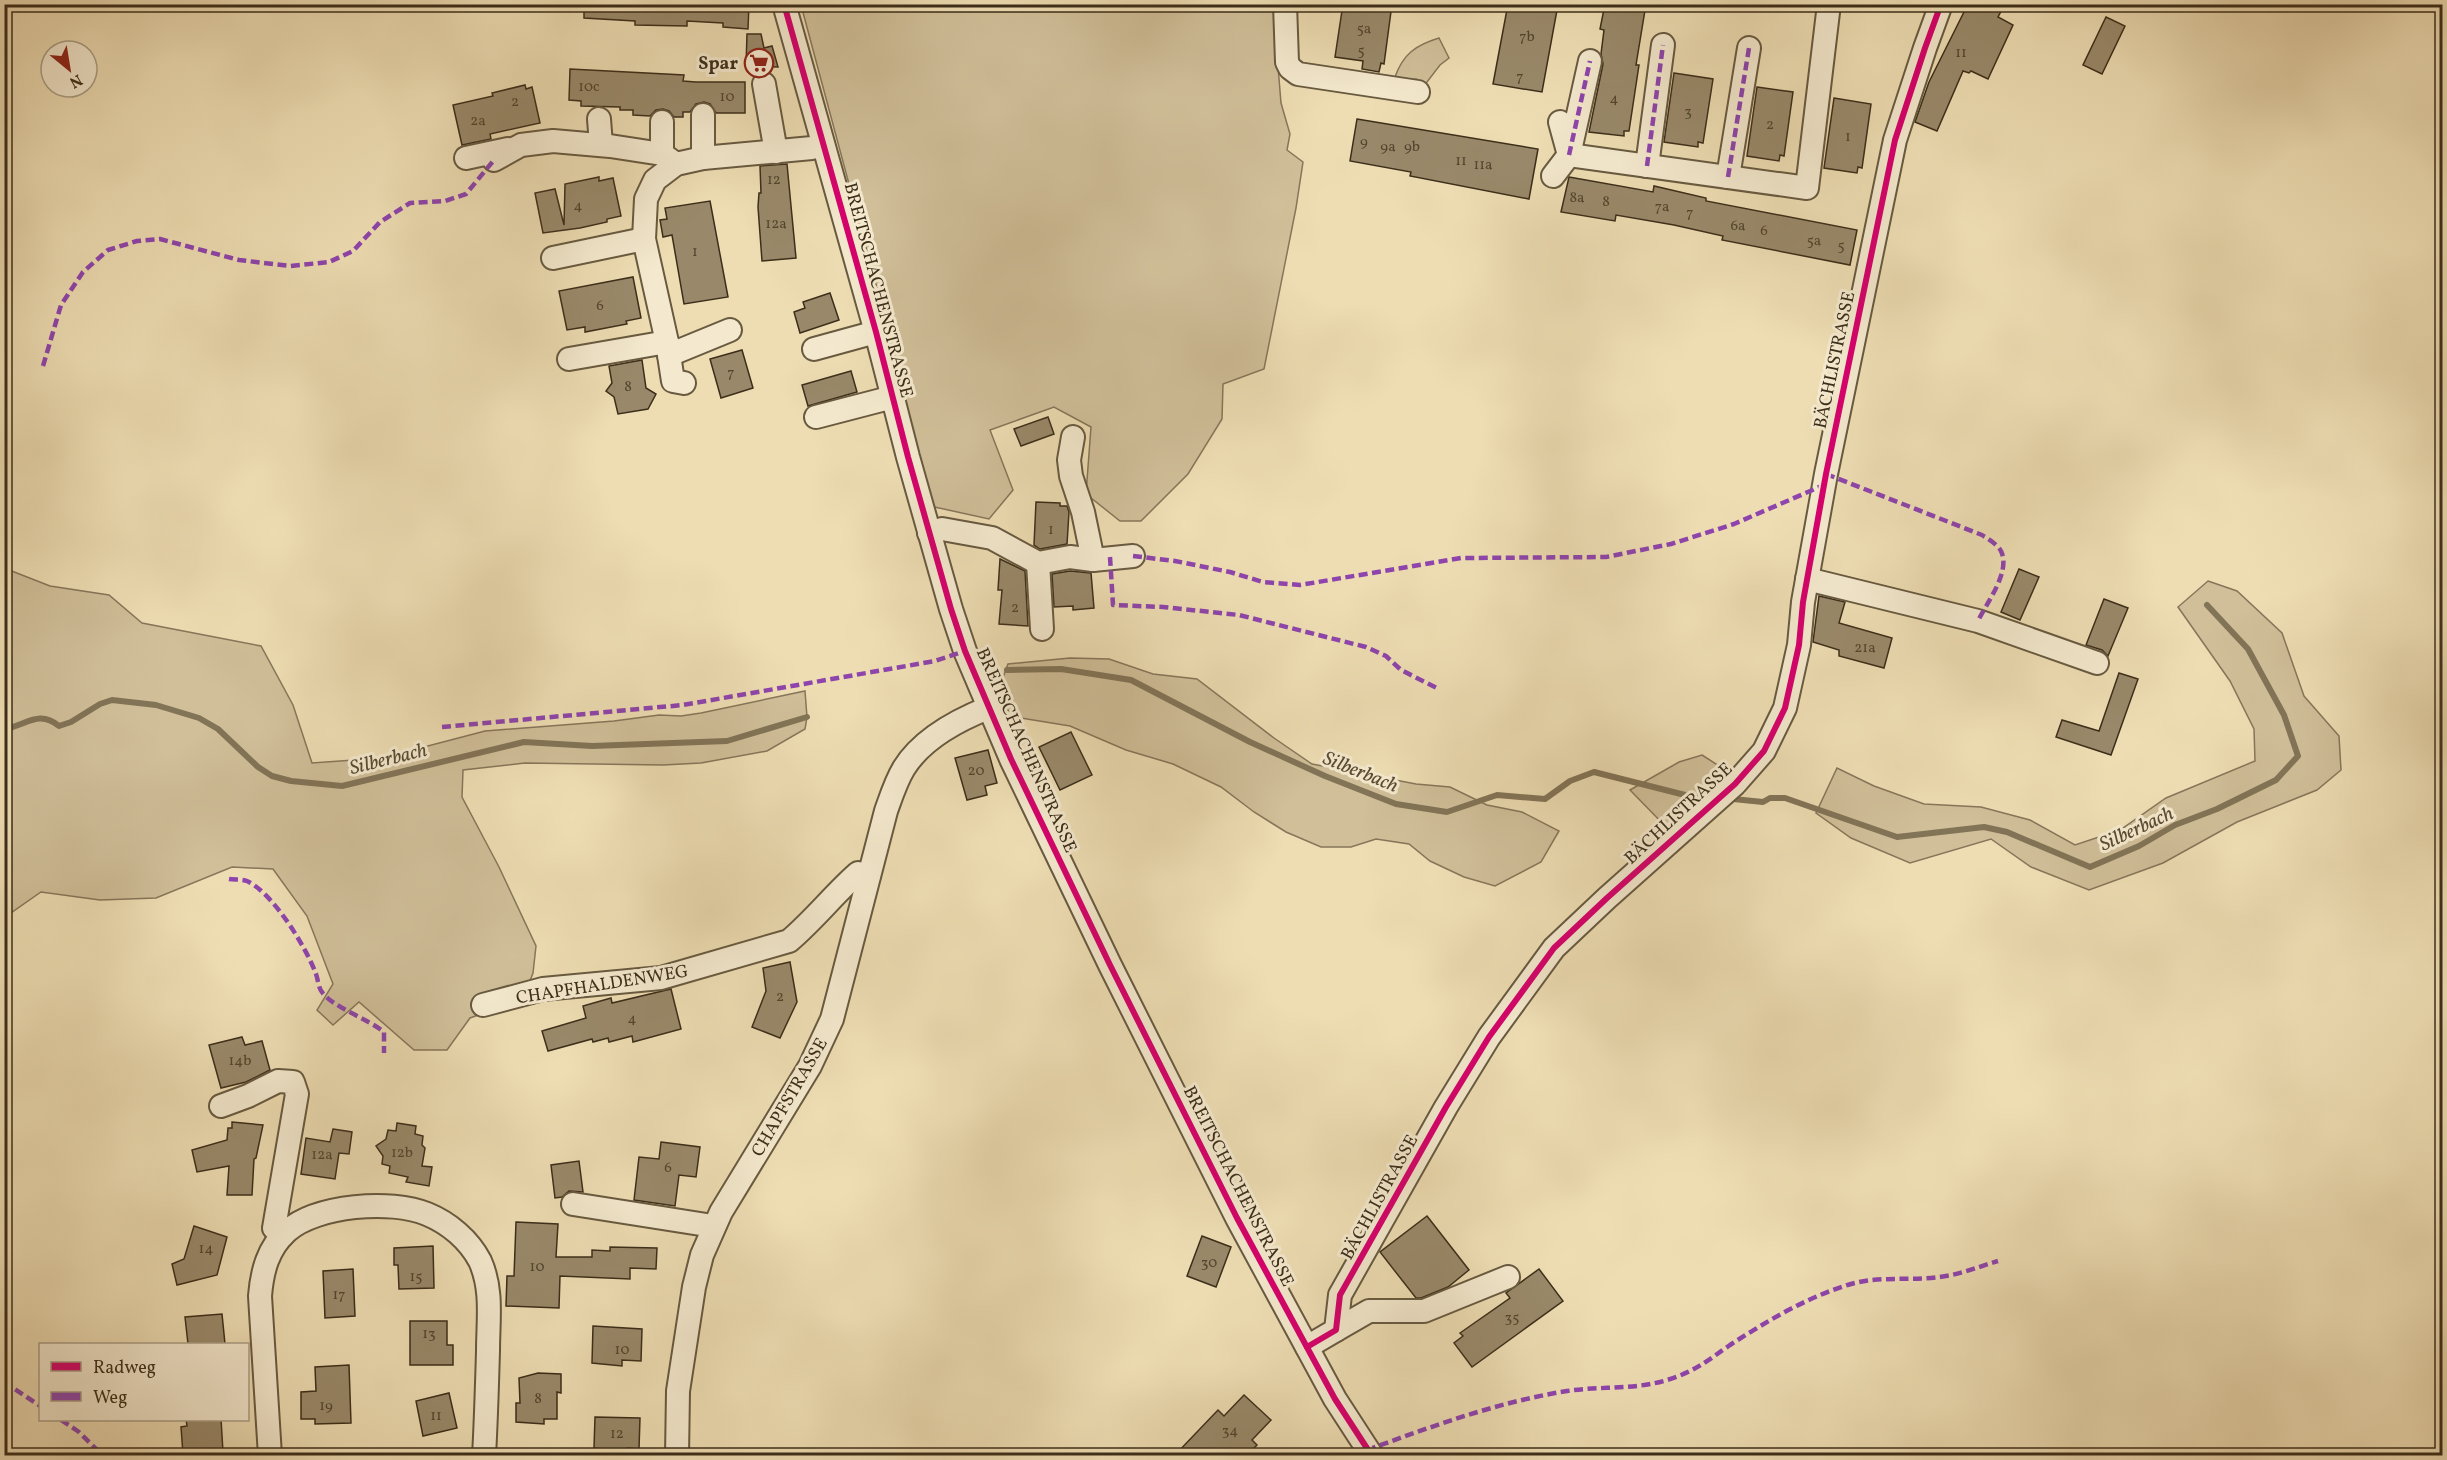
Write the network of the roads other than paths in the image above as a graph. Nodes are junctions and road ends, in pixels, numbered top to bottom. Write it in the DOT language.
graph roads {
  1 [pos="784,4"];
  2 [pos="1285,4"];
  3 [pos="1829,4"];
  4 [pos="1941,4"];
  5 [pos="1663,45"];
  6 [pos="1749,48"];
  7 [pos="1590,61"];
  8 [pos="764,84"];
  9 [pos="1418,92"];
  10 [pos="703,116"];
  11 [pos="599,119"];
  12 [pos="662,122"];
  13 [pos="1560,122"];
  14 [pos="601,145"];
  15 [pos="823,145"];
  16 [pos="521,146"];
  17 [pos="776,152"];
  18 [pos="1569,155"];
  19 [pos="466,159"];
  20 [pos="669,159"];
  21 [pos="494,160"];
  22 [pos="712,163"];
  23 [pos="1647,166"];
  24 [pos="1553,176"];
  25 [pos="1728,177"];
  26 [pos="644,239"];
  27 [pos="553,258"];
  28 [pos="730,330"];
  29 [pos="876,332"];
  30 [pos="668,348"];
  31 [pos="814,349"];
  32 [pos="569,359"];
  33 [pos="679,382"];
  34 [pos="893,398"];
  35 [pos="816,417"];
  36 [pos="1073,437"];
  37 [pos="930,533"];
  38 [pos="1133,556"];
  39 [pos="1093,560"];
  40 [pos="1038,563"];
  41 [pos="1807,579"];
  42 [pos="1042,629"];
  43 [pos="2097,663"];
  44 [pos="988,708"];
  45 [pos="869,876"];
  46 [pos="483,1005"];
  47 [pos="221,1107"];
  48 [pos="573,1204"];
  49 [pos="713,1226"];
  50 [pos="282,1236"];
  51 [pos="1508,1277"];
  52 [pos="1336,1330"];
  53 [pos="1307,1347"];
  54 [pos="270,1455"];
  55 [pos="484,1455"];
  56 [pos="677,1455"];
  57 [pos="1372,1455"];
  1 -- 15 [label="street, BREITSCHACHENSTRASSE"];
  2 -- 9 [label="street"];
  3 -- 25 [label="street"];
  4 -- 41 [label="street, BÄCHLISTRASSE"];
  5 -- 23 [label="street"];
  6 -- 25 [label="street"];
  7 -- 18 [label="street"];
  8 -- 17 [label="street"];
  10 -- 22 [label="street"];
  11 -- 14 [label="street"];
  12 -- 20 [label="street"];
  13 -- 18 [label="street"];
  14 -- 16 [label="street"];
  14 -- 20 [label="street"];
  15 -- 17 [label="street"];
  15 -- 29 [label="street, BREITSCHACHENSTRASSE"];
  16 -- 19 [label="street"];
  16 -- 21 [label="street"];
  17 -- 22 [label="street"];
  18 -- 23 [label="street"];
  18 -- 24 [label="street"];
  20 -- 22 [label="street"];
  20 -- 26 [label="street"];
  23 -- 25 [label="street"];
  26 -- 27 [label="street"];
  26 -- 30 [label="street"];
  28 -- 30 [label="street"];
  29 -- 31 [label="street"];
  29 -- 34 [label="street, BREITSCHACHENSTRASSE"];
  30 -- 32 [label="street"];
  30 -- 33 [label="street"];
  34 -- 35 [label="street"];
  34 -- 37 [label="street, BREITSCHACHENSTRASSE"];
  36 -- 39 [label="street"];
  37 -- 40 [label="street"];
  37 -- 44 [label="street, BREITSCHACHENSTRASSE"];
  38 -- 39 [label="street"];
  39 -- 40 [label="street"];
  40 -- 42 [label="street"];
  41 -- 43 [label="street"];
  41 -- 52 [label="street, BÄCHLISTRASSE"];
  44 -- 45 [label="street, CHAPFSTRASSE"];
  44 -- 53 [label="street, BREITSCHACHENSTRASSE"];
  45 -- 46 [label="street, CHAPFHALDENWEG"];
  45 -- 49 [label="street, CHAPFSTRASSE"];
  47 -- 50 [label="street"];
  48 -- 49 [label="street"];
  49 -- 56 [label="street, CHAPFSTRASSE"];
  50 -- 54 [label="street"];
  50 -- 55 [label="street"];
  51 -- 52 [label="street"];
  52 -- 53 [label="street"];
  53 -- 57 [label="street, BREITSCHACHENSTRASSE"];
}
